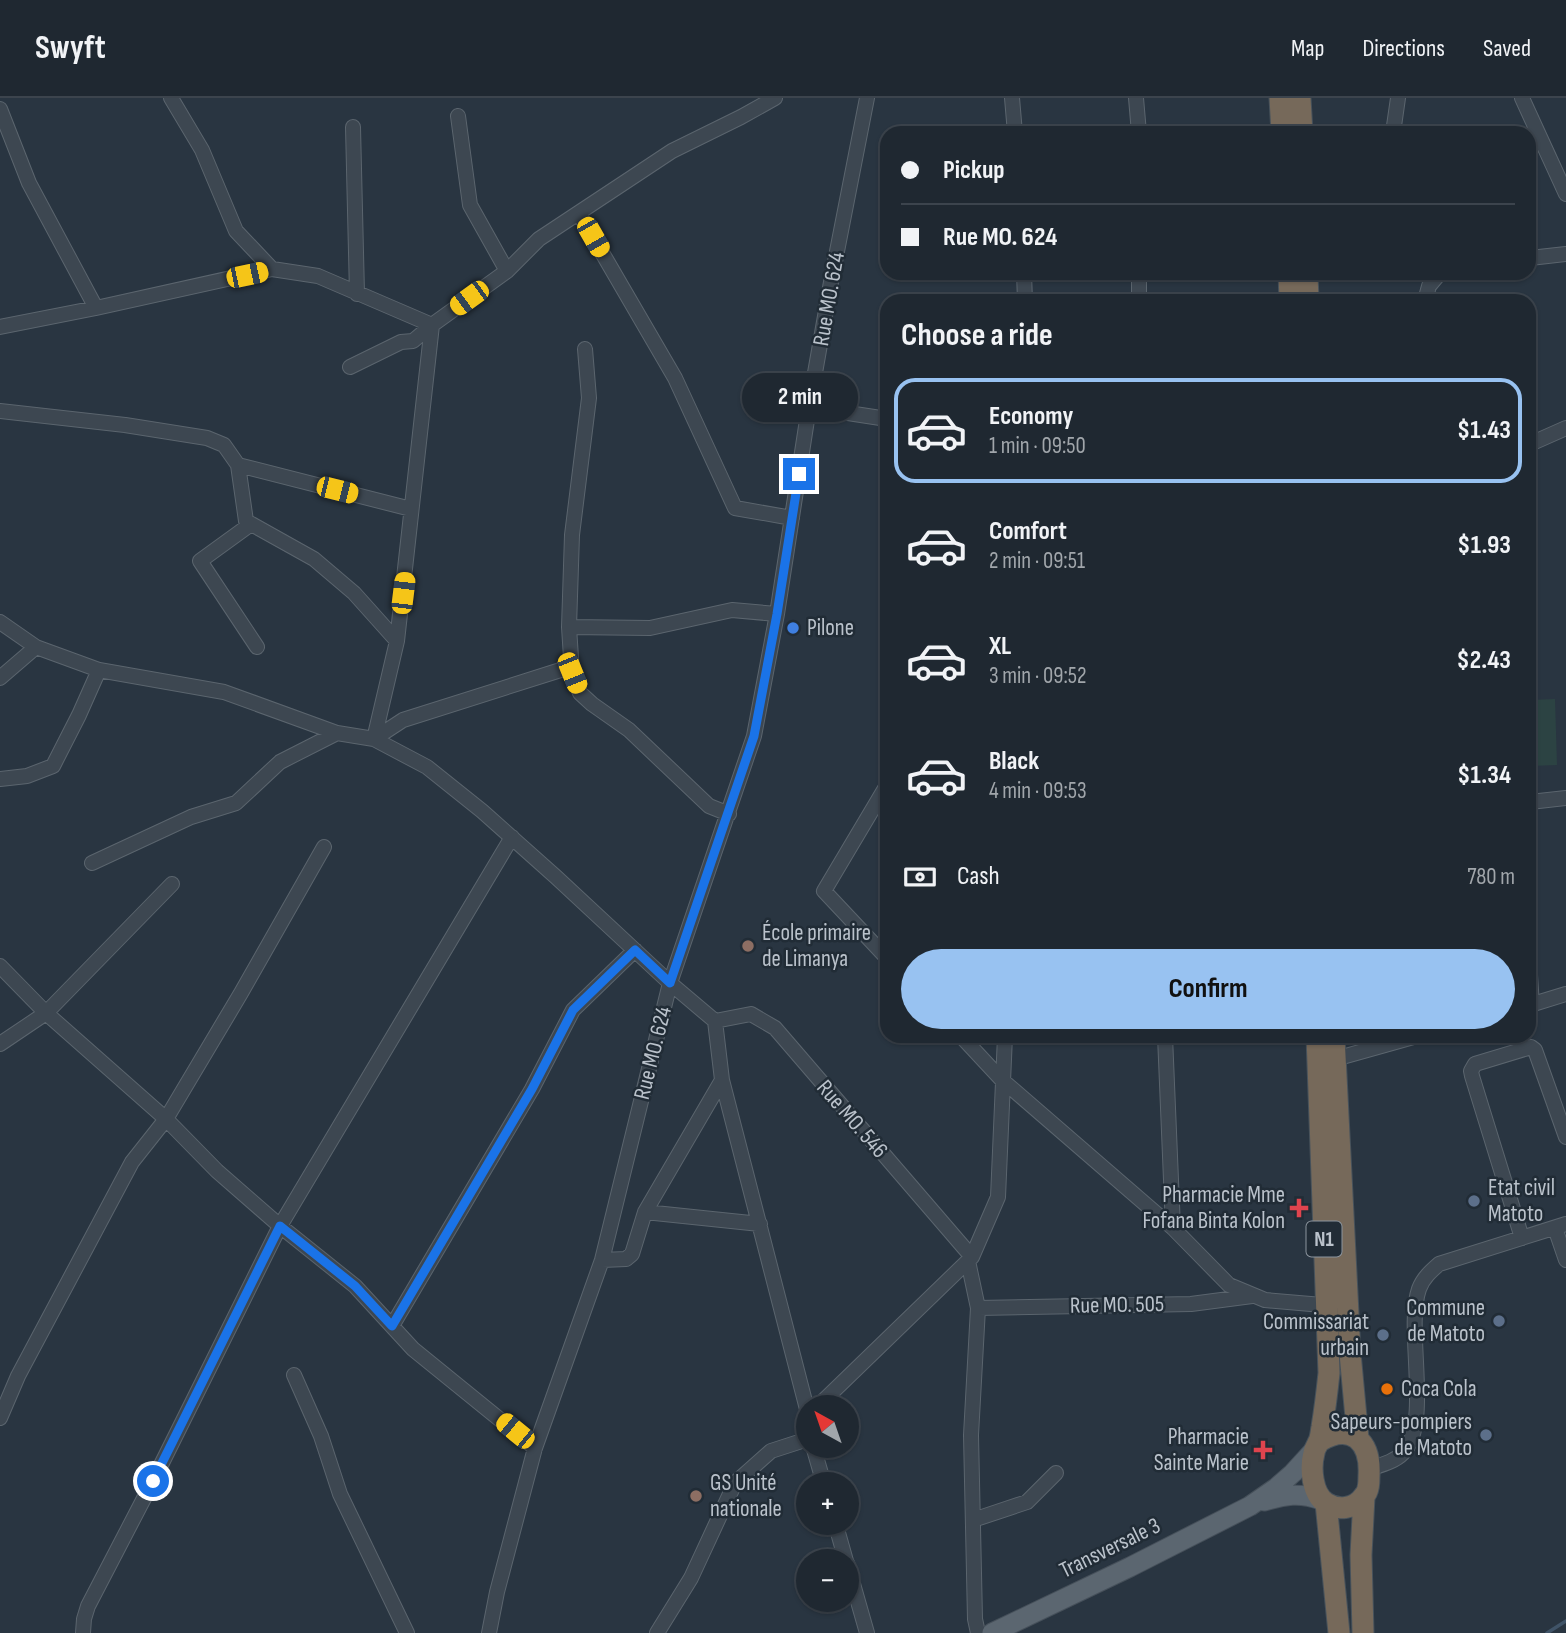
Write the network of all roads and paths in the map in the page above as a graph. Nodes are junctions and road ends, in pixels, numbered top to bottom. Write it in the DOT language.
graph roads {
  1 [pos="171,98"];
  2 [pos="775,98"];
  3 [pos="867,98"];
  4 [pos="1012,98"];
  5 [pos="1136,98"];
  6 [pos="1280,98"];
  7 [pos="1300,98"];
  8 [pos="1398,98"];
  9 [pos="1522,98"];
  10 [pos="0,109"];
  11 [pos="458,116"];
  12 [pos="1014,126"];
  13 [pos="1138,126"];
  14 [pos="1282,126"];
  15 [pos="1302,126"];
  16 [pos="1394,126"];
  17 [pos="1535,126"];
  18 [pos="353,127"];
  19 [pos="1536,129"];
  20 [pos="1566,194"];
  21 [pos="579,214"];
  22 [pos="1566,254"];
  23 [pos="1536,256"];
  24 [pos="272,269"];
  25 [pos="507,271"];
  26 [pos="357,294"];
  27 [pos="96,308"];
  28 [pos="432,325"];
  29 [pos="0,327"];
  30 [pos="585,349"];
  31 [pos="350,367"];
  32 [pos="809,407"];
  33 [pos="0,411"];
  34 [pos="880,418"];
  35 [pos="1566,428"];
  36 [pos="1536,441"];
  37 [pos="238,465"];
  38 [pos="411,509"];
  39 [pos="792,518"];
  40 [pos="251,524"];
  41 [pos="777,614"];
  42 [pos="0,622"];
  43 [pos="569,627"];
  44 [pos="397,641"];
  45 [pos="36,647"];
  46 [pos="257,647"];
  47 [pos="570,667"];
  48 [pos="99,670"];
  49 [pos="0,678"];
  50 [pos="337,733"];
  51 [pos="374,739"];
  52 [pos="0,779"];
  53 [pos="880,797"];
  54 [pos="1566,798"];
  55 [pos="1536,801"];
  56 [pos="729,814"];
  57 [pos="512,837"];
  58 [pos="324,847"];
  59 [pos="92,863"];
  60 [pos="172,884"];
  61 [pos="635,950"];
  62 [pos="880,951"];
  63 [pos="0,966"];
  64 [pos="670,983"];
  65 [pos="1566,994"];
  66 [pos="1536,1003"];
  67 [pos="46,1013"];
  68 [pos="715,1021"];
  69 [pos="968,1043"];
  70 [pos="1005,1043"];
  71 [pos="1165,1043"];
  72 [pos="1317,1043"];
  73 [pos="1334,1043"];
  74 [pos="1393,1043"];
  75 [pos="0,1044"];
  76 [pos="1335,1059"];
  77 [pos="722,1080"];
  78 [pos="1002,1080"];
  79 [pos="166,1119"];
  80 [pos="1566,1137"];
  81 [pos="645,1212"];
  82 [pos="760,1224"];
  83 [pos="280,1226"];
  84 [pos="1561,1226"];
  85 [pos="1173,1227"];
  86 [pos="1522,1238"];
  87 [pos="970,1259"];
  88 [pos="602,1260"];
  89 [pos="1566,1260"];
  90 [pos="1255,1296"];
  91 [pos="1326,1305"];
  92 [pos="1348,1307"];
  93 [pos="978,1308"];
  94 [pos="392,1326"];
  95 [pos="293,1375"];
  96 [pos="803,1395"];
  97 [pos="829,1395"];
  98 [pos="0,1418"];
  99 [pos="1358,1439"];
  100 [pos="796,1443"];
  101 [pos="1317,1446"];
  102 [pos="535,1448"];
  103 [pos="1369,1469"];
  104 [pos="1056,1473"];
  105 [pos="1364,1497"];
  106 [pos="1324,1502"];
  107 [pos="1250,1506"];
  108 [pos="973,1520"];
  109 [pos="859,1605"];
  110 [pos="83,1633"];
  111 [pos="407,1633"];
  112 [pos="489,1633"];
  113 [pos="657,1633"];
  114 [pos="867,1633"];
  115 [pos="978,1633"];
  116 [pos="992,1633"];
  117 [pos="1339,1633"];
  118 [pos="1363,1633"];
  1 -- 24 [label="street"];
  2 -- 21 [label="street"];
  3 -- 32 [label="street, Rue MO. 624"];
  4 -- 12 [label="street"];
  5 -- 13 [label="street"];
  6 -- 14 [label="highway"];
  7 -- 15 [label="highway"];
  8 -- 16 [label="street"];
  9 -- 17 [label="street"];
  10 -- 27 [label="street"];
  11 -- 25 [label="street"];
  18 -- 26 [label="street"];
  19 -- 20 [label="street"];
  21 -- 25 [label="street"];
  21 -- 39 [label="street"];
  22 -- 23 [label="street"];
  24 -- 26 [label="street"];
  24 -- 27 [label="street"];
  25 -- 28 [label="street"];
  26 -- 28 [label="street"];
  27 -- 29 [label="street"];
  28 -- 31 [label="street"];
  28 -- 38 [label="street"];
  30 -- 43 [label="street"];
  32 -- 34 [label="street"];
  32 -- 39 [label="street, Rue MO. 624"];
  33 -- 37 [label="street"];
  35 -- 36 [label="street"];
  37 -- 38 [label="street"];
  37 -- 40 [label="street"];
  38 -- 44 [label="street"];
  39 -- 41 [label="street, Rue MO. 624"];
  40 -- 44 [label="street"];
  40 -- 46 [label="street"];
  41 -- 43 [label="street"];
  41 -- 56 [label="street, Rue MO. 624"];
  42 -- 45 [label="street"];
  43 -- 47 [label="street"];
  44 -- 51 [label="street"];
  45 -- 48 [label="street"];
  45 -- 49 [label="street"];
  47 -- 51 [label="street"];
  47 -- 56 [label="street"];
  48 -- 50 [label="street"];
  48 -- 52 [label="street"];
  50 -- 51 [label="street"];
  50 -- 59 [label="street"];
  51 -- 57 [label="street"];
  53 -- 62 [label="street"];
  54 -- 55 [label="street"];
  56 -- 64 [label="street, Rue MO. 624"];
  57 -- 61 [label="street"];
  57 -- 83 [label="street"];
  58 -- 79 [label="street"];
  60 -- 67 [label="street"];
  61 -- 64 [label="street"];
  61 -- 94 [label="street"];
  63 -- 67 [label="street"];
  64 -- 68 [label="street"];
  64 -- 88 [label="street, Rue MO. 624"];
  65 -- 66 [label="street"];
  67 -- 75 [label="street"];
  67 -- 79 [label="street"];
  68 -- 77 [label="street"];
  68 -- 87 [label="street, Rue MO. 546"];
  69 -- 78 [label="street"];
  70 -- 78 [label="street"];
  71 -- 85 [label="street"];
  72 -- 91 [label="highway, N1"];
  73 -- 76 [label="highway, N1"];
  74 -- 76 [label="street"];
  76 -- 92 [label="highway, N1"];
  77 -- 81 [label="street"];
  77 -- 82 [label="street"];
  78 -- 85 [label="street"];
  78 -- 87 [label="street"];
  79 -- 83 [label="street"];
  79 -- 98 [label="street"];
  80 -- 86 [label="street"];
  81 -- 82 [label="street"];
  81 -- 88 [label="street"];
  82 -- 96 [label="street"];
  83 -- 94 [label="street"];
  83 -- 110 [label="street"];
  84 -- 86 [label="street"];
  84 -- 89 [label="street"];
  85 -- 90 [label="street"];
  86 -- 103 [label="street"];
  87 -- 93 [label="street"];
  87 -- 97 [label="street"];
  88 -- 102 [label="street, Rue MO. 624"];
  90 -- 91 [label="street"];
  90 -- 93 [label="street, Rue MO. 505"];
  91 -- 92 [label="street"];
  91 -- 101 [label="highway, N1"];
  92 -- 99 [label="highway, N1"];
  93 -- 108 [label="street"];
  94 -- 102 [label="street"];
  95 -- 111 [label="street"];
  99 -- 101 [label="highway"];
  99 -- 103 [label="highway"];
  100 -- 113 [label="street"];
  101 -- 106 [label="highway"];
  101 -- 107 [label="main road, Transversale 3"];
  102 -- 112 [label="street, Rue MO. 624"];
  103 -- 105 [label="highway"];
  104 -- 108 [label="street"];
  105 -- 106 [label="highway"];
  105 -- 118 [label="highway"];
  106 -- 107 [label="main road, Transversale 3"];
  106 -- 117 [label="highway"];
  107 -- 116 [label="main road, Transversale 3"];
  108 -- 115 [label="street"];
  109 -- 114 [label="street"];
}
